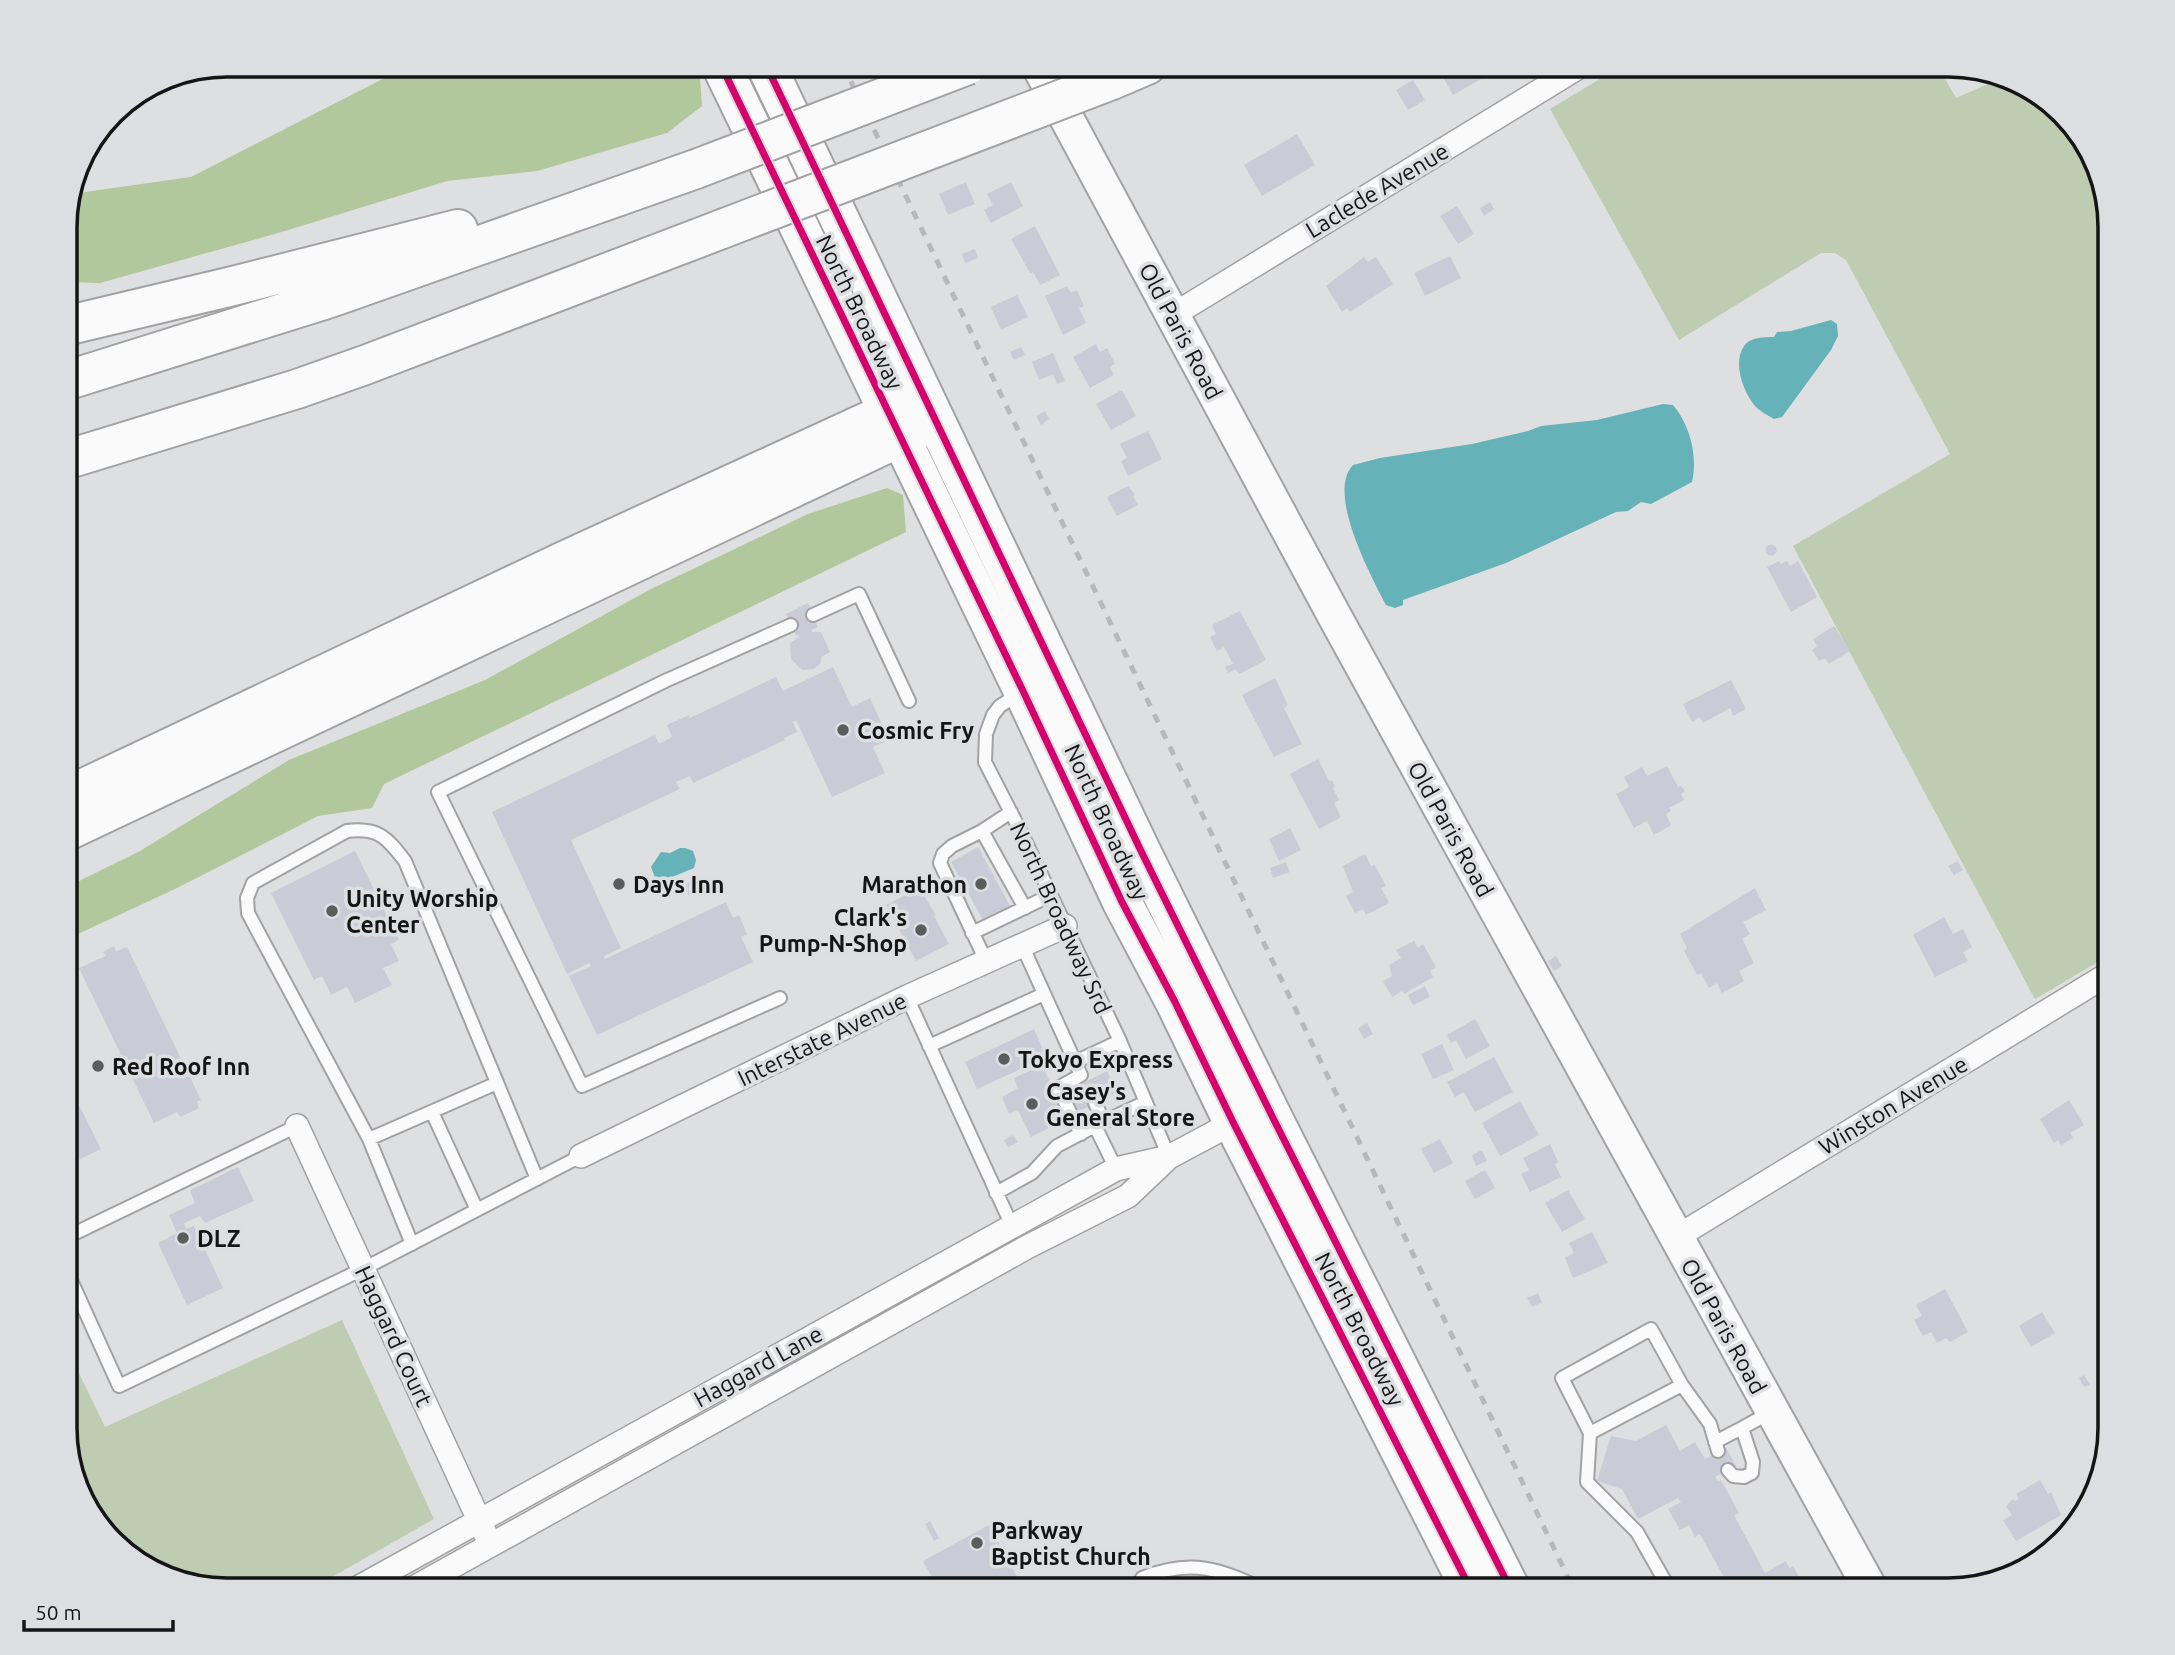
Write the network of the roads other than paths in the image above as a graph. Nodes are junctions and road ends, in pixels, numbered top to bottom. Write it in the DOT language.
graph roads {
  1 [pos="726,77"];
  2 [pos="772,77"];
  3 [pos="937,77"];
  4 [pos="1044,77"];
  5 [pos="1119,77"];
  6 [pos="1562,77"];
  7 [pos="625,195"];
  8 [pos="1173,315"];
  9 [pos="77,323"];
  10 [pos="77,377"];
  11 [pos="929,408"];
  12 [pos="894,426"];
  13 [pos="77,456"];
  14 [pos="813,615"];
  15 [pos="791,625"];
  16 [pos="1023,691"];
  17 [pos="909,701"];
  18 [pos="77,791"];
  19 [pos="1011,812"];
  20 [pos="77,826"];
  21 [pos="982,831"];
  22 [pos="1051,895"];
  23 [pos="1025,908"];
  24 [pos="1065,926"];
  25 [pos="972,933"];
  26 [pos="1022,945"];
  27 [pos="986,961"];
  28 [pos="2098,980"];
  29 [pos="1044,994"];
  30 [pos="907,997"];
  31 [pos="780,998"];
  32 [pos="1120,1041"];
  33 [pos="929,1046"];
  34 [pos="1075,1062"];
  35 [pos="497,1083"];
  36 [pos="1146,1102"];
  37 [pos="1095,1103"];
  38 [pos="1267,1106"];
  39 [pos="432,1112"];
  40 [pos="1233,1122"];
  41 [pos="1100,1124"];
  42 [pos="298,1126"];
  43 [pos="1081,1134"];
  44 [pos="369,1139"];
  45 [pos="581,1156"];
  46 [pos="1169,1157"];
  47 [pos="1116,1169"];
  48 [pos="537,1179"];
  49 [pos="996,1193"];
  50 [pos="477,1210"];
  51 [pos="1035,1214"];
  52 [pos="1012,1226"];
  53 [pos="77,1232"];
  54 [pos="1047,1237"];
  55 [pos="1675,1238"];
  56 [pos="412,1244"];
  57 [pos="363,1269"];
  58 [pos="908,1284"];
  59 [pos="77,1293"];
  60 [pos="921,1307"];
  61 [pos="755,1368"];
  62 [pos="1682,1385"];
  63 [pos="768,1392"];
  64 [pos="1772,1411"];
  65 [pos="1742,1428"];
  66 [pos="644,1429"];
  67 [pos="1590,1433"];
  68 [pos="657,1454"];
  69 [pos="1728,1470"];
  70 [pos="479,1521"];
  71 [pos="491,1546"];
  72 [pos="376,1578"];
  73 [pos="432,1578"];
  74 [pos="1142,1578"];
  75 [pos="1238,1578"];
  76 [pos="1485,1578"];
  77 [pos="1485,1578"];
  78 [pos="1663,1578"];
  79 [pos="1864,1578"];
  1 -- 12 [label="highway, North Broadway"];
  2 -- 11 [label="highway, North Broadway"];
  3 -- 7 [label="highway, bridge"];
  4 -- 8 [label="street, Old Paris Road"];
  5 -- 13 [label="highway, bridge"];
  6 -- 8 [label="street, Laclede Avenue"];
  7 -- 9 [label="highway"];
  7 -- 10 [label="highway"];
  8 -- 55 [label="street, Old Paris Road"];
  11 -- 12 [label="highway"];
  11 -- 38 [label="highway, North Broadway"];
  12 -- 16 [label="highway, North Broadway"];
  12 -- 18 [label="highway"];
  12 -- 20 [label="highway"];
  14 -- 17 [label="lane"];
  15 -- 31 [label="lane"];
  16 -- 19 [label="lane, North Broadway Srd"];
  16 -- 40 [label="highway, North Broadway"];
  19 -- 21 [label="lane"];
  19 -- 22 [label="lane, North Broadway Srd"];
  21 -- 23 [label="lane"];
  21 -- 25 [label="lane"];
  22 -- 23 [label="lane"];
  22 -- 24 [label="lane, North Broadway Srd"];
  23 -- 25 [label="lane"];
  24 -- 26 [label="street, Interstate Avenue"];
  24 -- 32 [label="lane, North Broadway Srd"];
  25 -- 27 [label="lane"];
  26 -- 27 [label="street, Interstate Avenue"];
  26 -- 29 [label="lane"];
  27 -- 30 [label="street, Interstate Avenue"];
  28 -- 55 [label="street, Winston Avenue"];
  29 -- 33 [label="lane"];
  29 -- 34 [label="lane"];
  30 -- 33 [label="lane"];
  30 -- 45 [label="street, Interstate Avenue"];
  32 -- 34 [label="lane"];
  32 -- 36 [label="lane, North Broadway Srd"];
  33 -- 49 [label="lane"];
  34 -- 43 [label="lane"];
  35 -- 39 [label="lane"];
  35 -- 44 [label="lane"];
  35 -- 48 [label="lane"];
  36 -- 41 [label="lane"];
  36 -- 46 [label="lane, North Broadway Srd"];
  37 -- 41 [label="lane"];
  38 -- 40 [label="street, Haggard Lane"];
  38 -- 76 [label="highway, North Broadway"];
  39 -- 44 [label="lane"];
  39 -- 50 [label="lane"];
  40 -- 46 [label="street, Haggard Lane"];
  40 -- 77 [label="highway, North Broadway"];
  41 -- 43 [label="lane"];
  41 -- 47 [label="lane"];
  42 -- 53 [label="lane"];
  42 -- 57 [label="street, Haggard Court"];
  43 -- 49 [label="lane"];
  44 -- 56 [label="lane"];
  45 -- 48 [label="lane"];
  46 -- 47 [label="street, Haggard Lane"];
  46 -- 54 [label="street, Haggard Lane"];
  47 -- 51 [label="street, Haggard Lane"];
  48 -- 50 [label="lane"];
  49 -- 52 [label="lane"];
  50 -- 56 [label="lane"];
  51 -- 52 [label="street, Haggard Lane"];
  51 -- 54 [label="lane"];
  52 -- 58 [label="street, Haggard Lane"];
  54 -- 60 [label="street, Haggard Lane"];
  55 -- 64 [label="street, Old Paris Road"];
  56 -- 57 [label="lane"];
  57 -- 59 [label="lane"];
  57 -- 70 [label="street, Haggard Court"];
  58 -- 60 [label="lane"];
  58 -- 61 [label="street, Haggard Lane"];
  60 -- 63 [label="street, Haggard Lane"];
  61 -- 63 [label="lane"];
  61 -- 66 [label="street, Haggard Lane"];
  62 -- 65 [label="lane"];
  62 -- 67 [label="lane"];
  62 -- 67 [label="lane"];
  63 -- 68 [label="street, Haggard Lane"];
  64 -- 65 [label="lane"];
  64 -- 79 [label="street, Old Paris Road"];
  65 -- 69 [label="lane"];
  66 -- 68 [label="lane"];
  66 -- 70 [label="street, Haggard Lane"];
  67 -- 78 [label="lane"];
  68 -- 71 [label="street, Haggard Lane"];
  70 -- 71 [label="street, Haggard Court"];
  70 -- 72 [label="street, Haggard Lane"];
  71 -- 73 [label="street, Haggard Lane"];
  74 -- 75 [label="lane"];
}
